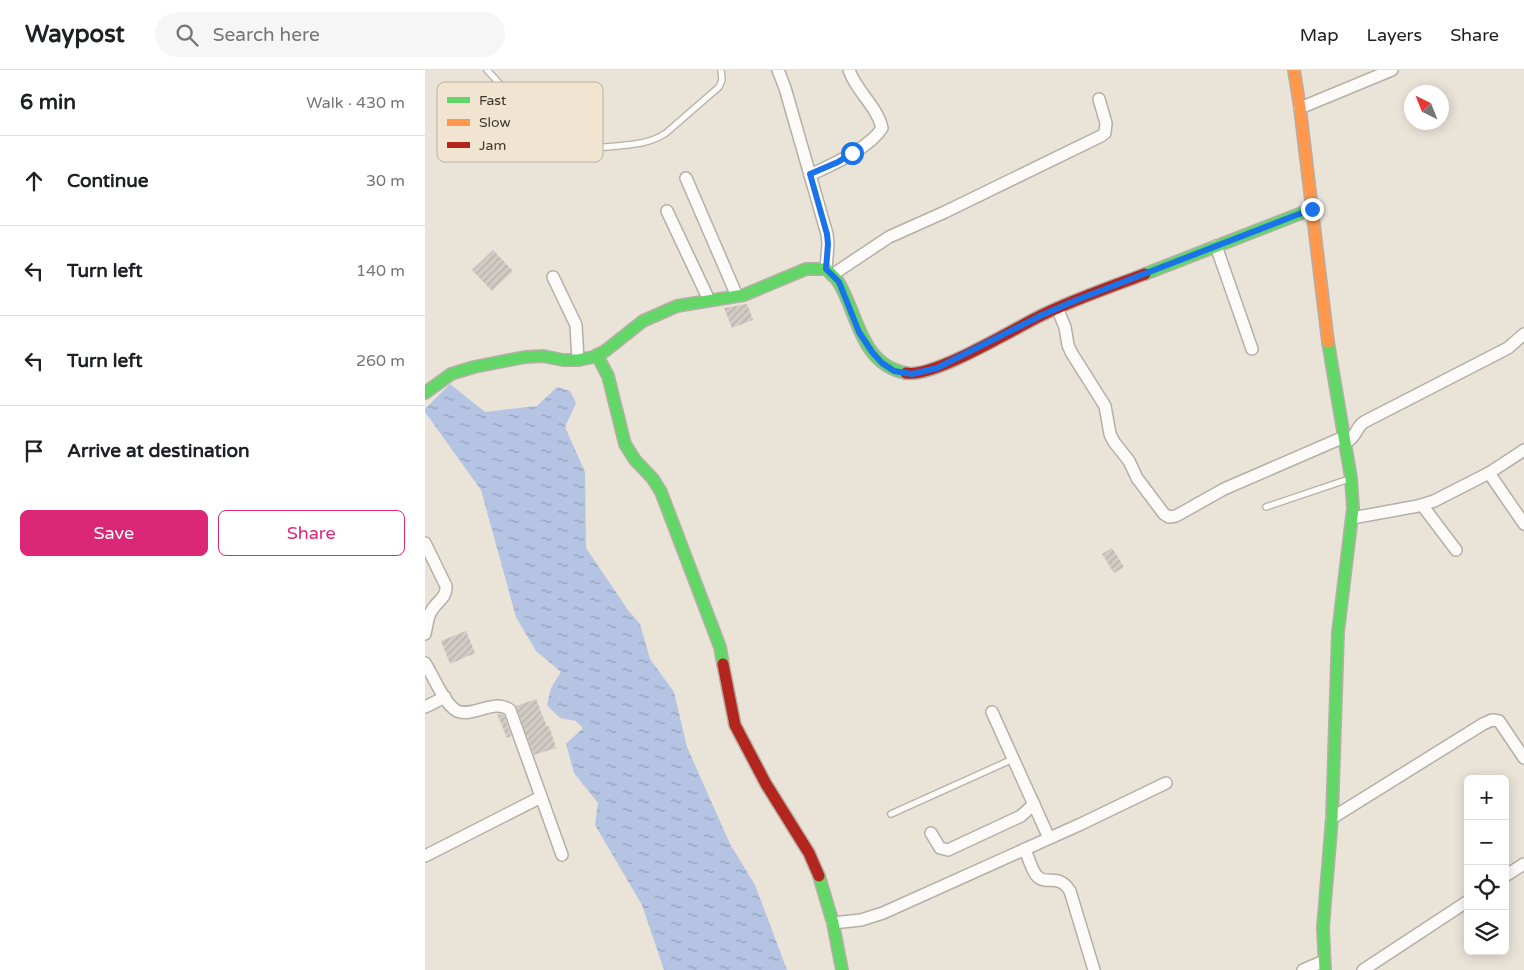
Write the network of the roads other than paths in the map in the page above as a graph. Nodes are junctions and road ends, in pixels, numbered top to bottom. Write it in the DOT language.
graph roads {
  1 [pos="487,70"];
  2 [pos="721,70"];
  3 [pos="779,70"];
  4 [pos="849,70"];
  5 [pos="1294,70"];
  6 [pos="1392,70"];
  7 [pos="499,82"];
  8 [pos="1099,99"];
  9 [pos="1300,108"];
  10 [pos="603,147"];
  11 [pos="810,174"];
  12 [pos="686,178"];
  13 [pos="1312,209"];
  14 [pos="667,211"];
  15 [pos="1216,246"];
  16 [pos="829,272"];
  17 [pos="553,277"];
  18 [pos="737,296"];
  19 [pos="709,300"];
  20 [pos="1057,308"];
  21 [pos="1524,334"];
  22 [pos="1253,349"];
  23 [pos="597,355"];
  24 [pos="578,360"];
  25 [pos="425,393"];
  26 [pos="1345,440"];
  27 [pos="1524,450"];
  28 [pos="1489,473"];
  29 [pos="1351,478"];
  30 [pos="1422,505"];
  31 [pos="1266,507"];
  32 [pos="1351,518"];
  33 [pos="1524,524"];
  34 [pos="425,543"];
  35 [pos="1456,550"];
  36 [pos="425,634"];
  37 [pos="425,663"];
  38 [pos="445,697"];
  39 [pos="425,707"];
  40 [pos="992,712"];
  41 [pos="1524,758"];
  42 [pos="1013,760"];
  43 [pos="1166,783"];
  44 [pos="541,797"];
  45 [pos="1034,804"];
  46 [pos="891,814"];
  47 [pos="1333,818"];
  48 [pos="931,833"];
  49 [pos="1049,838"];
  50 [pos="1025,849"];
  51 [pos="562,855"];
  52 [pos="425,856"];
  53 [pos="1524,864"];
  54 [pos="1509,873"];
  55 [pos="1464,904"];
  56 [pos="833,923"];
  57 [pos="1325,966"];
  58 [pos="842,970"];
  59 [pos="1094,970"];
  60 [pos="1303,970"];
  61 [pos="1363,970"];
  1 -- 7 [label="lane"];
  2 -- 10 [label="lane"];
  3 -- 11 [label="street"];
  4 -- 11 [label="street"];
  5 -- 9 [label="street"];
  6 -- 9 [label="street"];
  8 -- 16 [label="street"];
  9 -- 13 [label="street"];
  11 -- 16 [label="street"];
  12 -- 18 [label="street"];
  13 -- 15 [label="street"];
  13 -- 26 [label="street"];
  14 -- 19 [label="street"];
  15 -- 20 [label="street"];
  15 -- 22 [label="street"];
  16 -- 18 [label="street"];
  16 -- 20 [label="street"];
  17 -- 24 [label="street"];
  18 -- 19 [label="street"];
  19 -- 23 [label="street"];
  20 -- 26 [label="street"];
  21 -- 26 [label="street"];
  23 -- 24 [label="street"];
  23 -- 56 [label="street"];
  24 -- 25 [label="street"];
  26 -- 29 [label="street"];
  27 -- 28 [label="street"];
  28 -- 30 [label="street"];
  28 -- 33 [label="street"];
  29 -- 31 [label="lane"];
  29 -- 32 [label="street"];
  30 -- 32 [label="street"];
  30 -- 35 [label="street"];
  32 -- 47 [label="street"];
  34 -- 36 [label="street"];
  37 -- 38 [label="street"];
  38 -- 39 [label="street"];
  38 -- 44 [label="street"];
  40 -- 42 [label="street"];
  41 -- 47 [label="street"];
  42 -- 45 [label="street"];
  42 -- 46 [label="lane"];
  43 -- 49 [label="street"];
  44 -- 51 [label="street"];
  44 -- 52 [label="street"];
  45 -- 48 [label="street"];
  45 -- 49 [label="street"];
  47 -- 57 [label="street"];
  49 -- 50 [label="street"];
  50 -- 56 [label="street"];
  50 -- 59 [label="street"];
  53 -- 54 [label="street"];
  55 -- 61 [label="street"];
  56 -- 58 [label="street"];
  57 -- 60 [label="street"];
}
